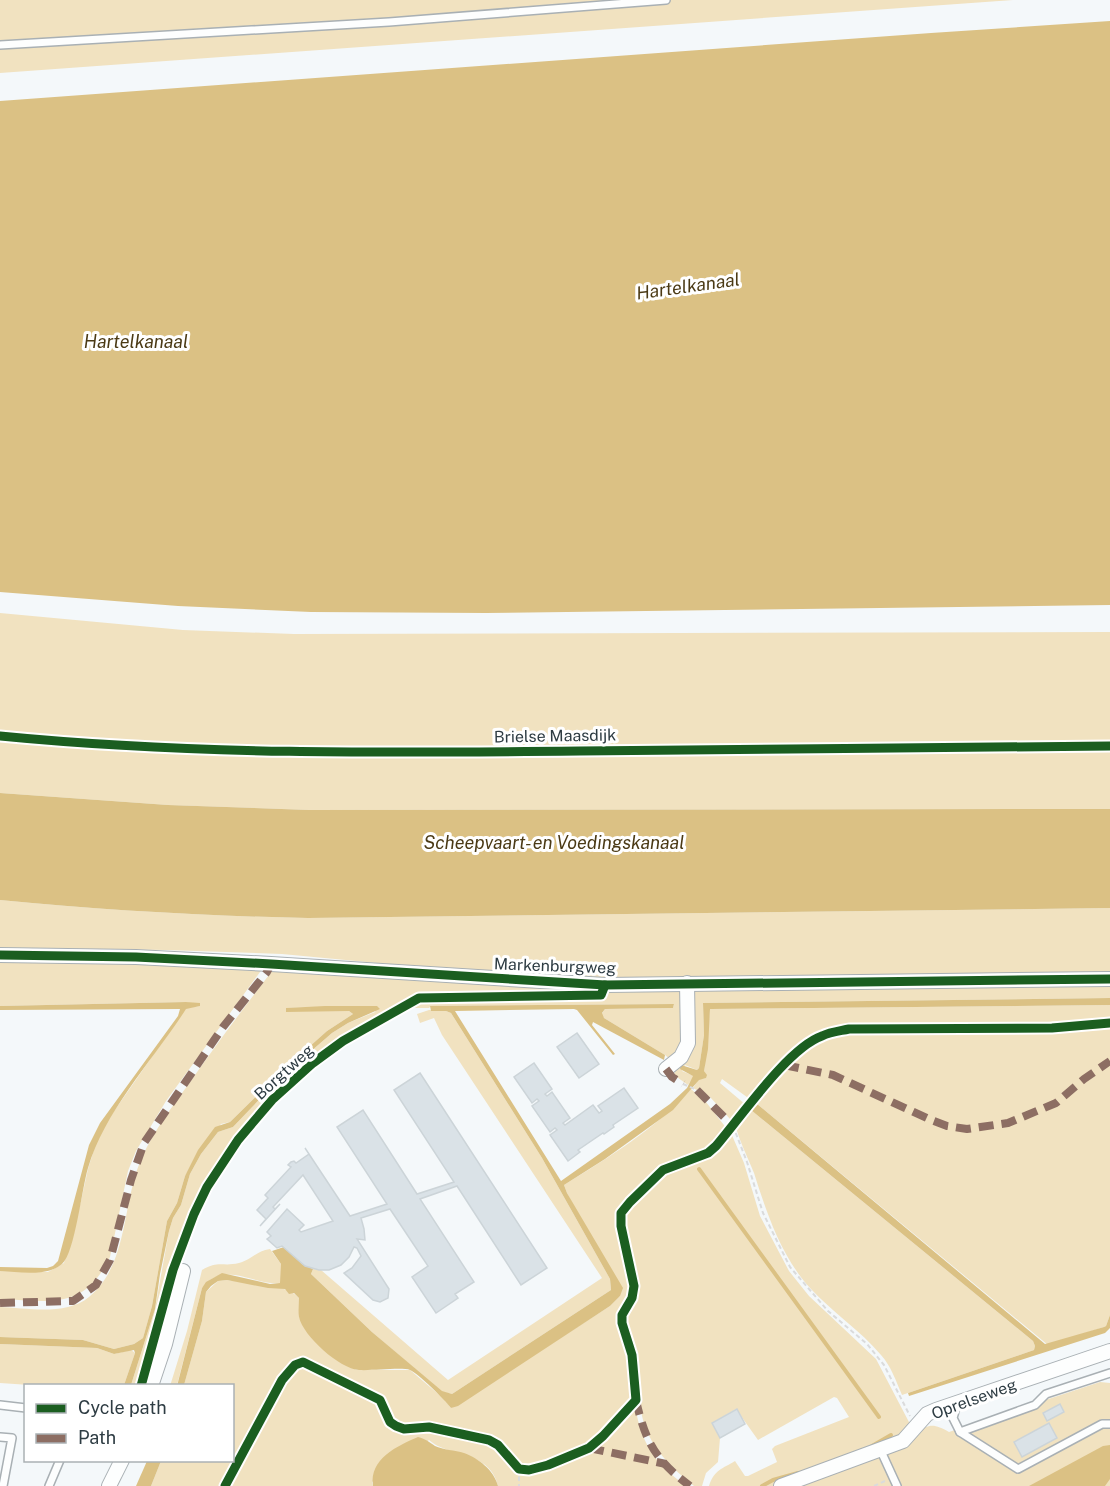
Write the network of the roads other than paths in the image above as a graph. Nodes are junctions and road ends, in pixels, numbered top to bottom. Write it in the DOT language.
graph roads {
  1 [pos="666,0"];
  2 [pos="0,45"];
  3 [pos="0,955"];
  4 [pos="1110,979"];
  5 [pos="687,983"];
  6 [pos="666,1069"];
  7 [pos="183,1271"];
  8 [pos="1110,1352"];
  9 [pos="1110,1373"];
  10 [pos="152,1384"];
  11 [pos="957,1403"];
  12 [pos="0,1405"];
  13 [pos="24,1408"];
  14 [pos="1110,1424"];
  15 [pos="960,1432"];
  16 [pos="0,1437"];
  17 [pos="880,1449"];
  18 [pos="60,1462"];
  19 [pos="121,1462"];
  20 [pos="804,1482"];
  21 [pos="3,1486"];
  22 [pos="49,1486"];
  23 [pos="109,1486"];
  24 [pos="781,1486"];
  25 [pos="897,1486"];
  1 -- 2 [label="lane"];
  3 -- 5 [label="street, Markenburgweg"];
  4 -- 5 [label="street, Markenburgweg"];
  5 -- 6 [label="street"];
  7 -- 10 [label="street"];
  8 -- 11 [label="street, Oprelseweg"];
  9 -- 15 [label="lane"];
  11 -- 15 [label="lane"];
  11 -- 17 [label="street, Oprelseweg"];
  12 -- 13 [label="lane"];
  14 -- 15 [label="lane"];
  16 -- 21 [label="lane"];
  17 -- 20 [label="street, Oprelseweg"];
  17 -- 25 [label="lane"];
  18 -- 22 [label="lane"];
  19 -- 23 [label="street"];
  20 -- 24 [label="street, Oprelseweg"];
}
